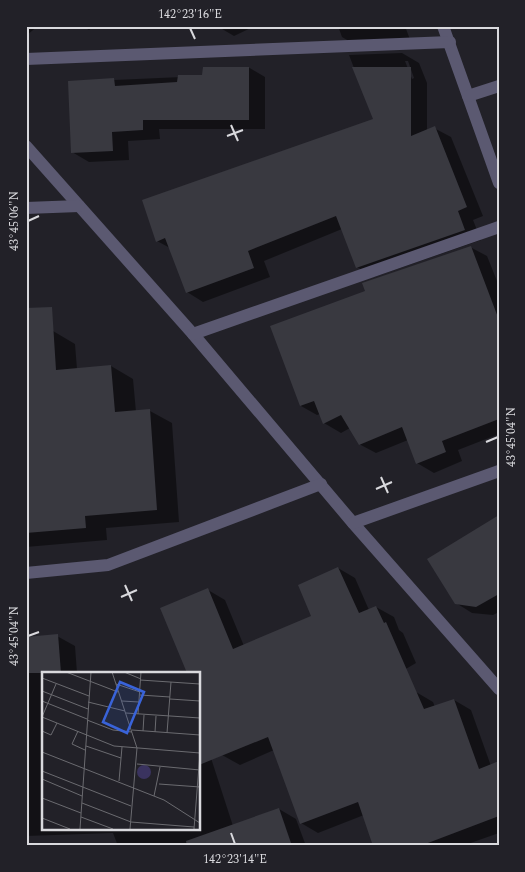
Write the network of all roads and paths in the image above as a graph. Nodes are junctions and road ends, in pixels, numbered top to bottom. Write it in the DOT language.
graph roads {
  1 [pos="444,26"];
  2 [pos="450,42"];
  3 [pos="26,59"];
  4 [pos="499,86"];
  5 [pos="468,96"];
  6 [pos="26,146"];
  7 [pos="499,183"];
  8 [pos="79,206"];
  9 [pos="26,208"];
  10 [pos="499,227"];
  11 [pos="193,334"];
  12 [pos="499,471"];
  13 [pos="322,484"];
  14 [pos="353,523"];
  15 [pos="26,573"];
  16 [pos="499,688"];
  1 -- 2 [label="street"];
  2 -- 3 [label="street"];
  2 -- 5 [label="street"];
  4 -- 5 [label="street"];
  5 -- 7 [label="street"];
  6 -- 8 [label="street"];
  8 -- 9 [label="street"];
  8 -- 11 [label="street"];
  10 -- 11 [label="street"];
  11 -- 13 [label="street"];
  12 -- 14 [label="street"];
  13 -- 14 [label="street"];
  13 -- 15 [label="street"];
  14 -- 16 [label="street"];
}
